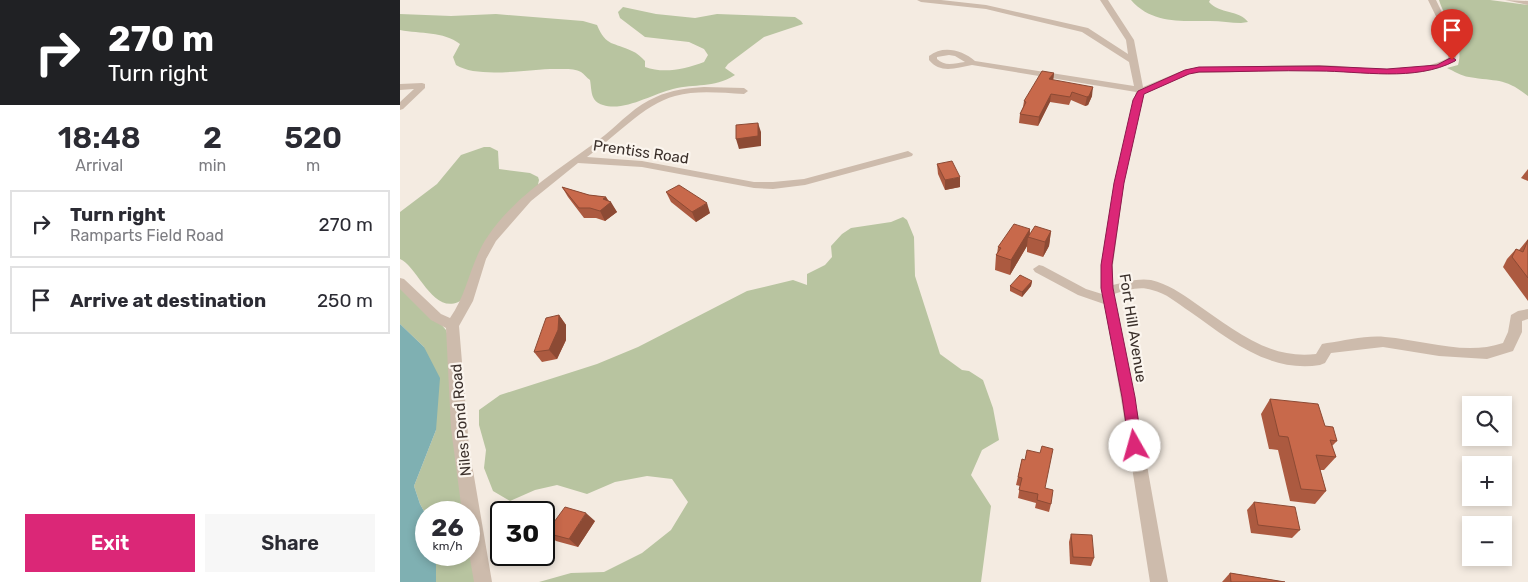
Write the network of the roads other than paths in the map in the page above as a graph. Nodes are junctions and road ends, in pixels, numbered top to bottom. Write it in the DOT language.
graph roads {
  1 [pos="921,0"];
  2 [pos="1104,0"];
  3 [pos="1432,0"];
  4 [pos="1509,0"];
  5 [pos="1528,3"];
  6 [pos="1133,60"];
  7 [pos="972,63"];
  8 [pos="400,87"];
  9 [pos="744,91"];
  10 [pos="1140,91"];
  11 [pos="400,107"];
  12 [pos="908,154"];
  13 [pos="575,160"];
  14 [pos="1040,269"];
  15 [pos="400,282"];
  16 [pos="1109,296"];
  17 [pos="1528,314"];
  18 [pos="452,325"];
  19 [pos="483,582"];
  20 [pos="1158,582"];
  1 -- 6 [label="street"];
  2 -- 6 [label="street, Fort Hill Avenue"];
  3 -- 10 [label="street"];
  4 -- 5 [label="street"];
  6 -- 10 [label="street, Fort Hill Avenue"];
  7 -- 10 [label="street"];
  8 -- 11 [label="street"];
  9 -- 13 [label="street"];
  10 -- 16 [label="street, Fort Hill Avenue"];
  12 -- 13 [label="street, Prentiss Road"];
  13 -- 18 [label="street, Prentiss Road"];
  14 -- 16 [label="street"];
  15 -- 18 [label="street"];
  16 -- 17 [label="street"];
  16 -- 20 [label="street, Fort Hill Avenue"];
  18 -- 19 [label="street, Niles Pond Road"];
}
